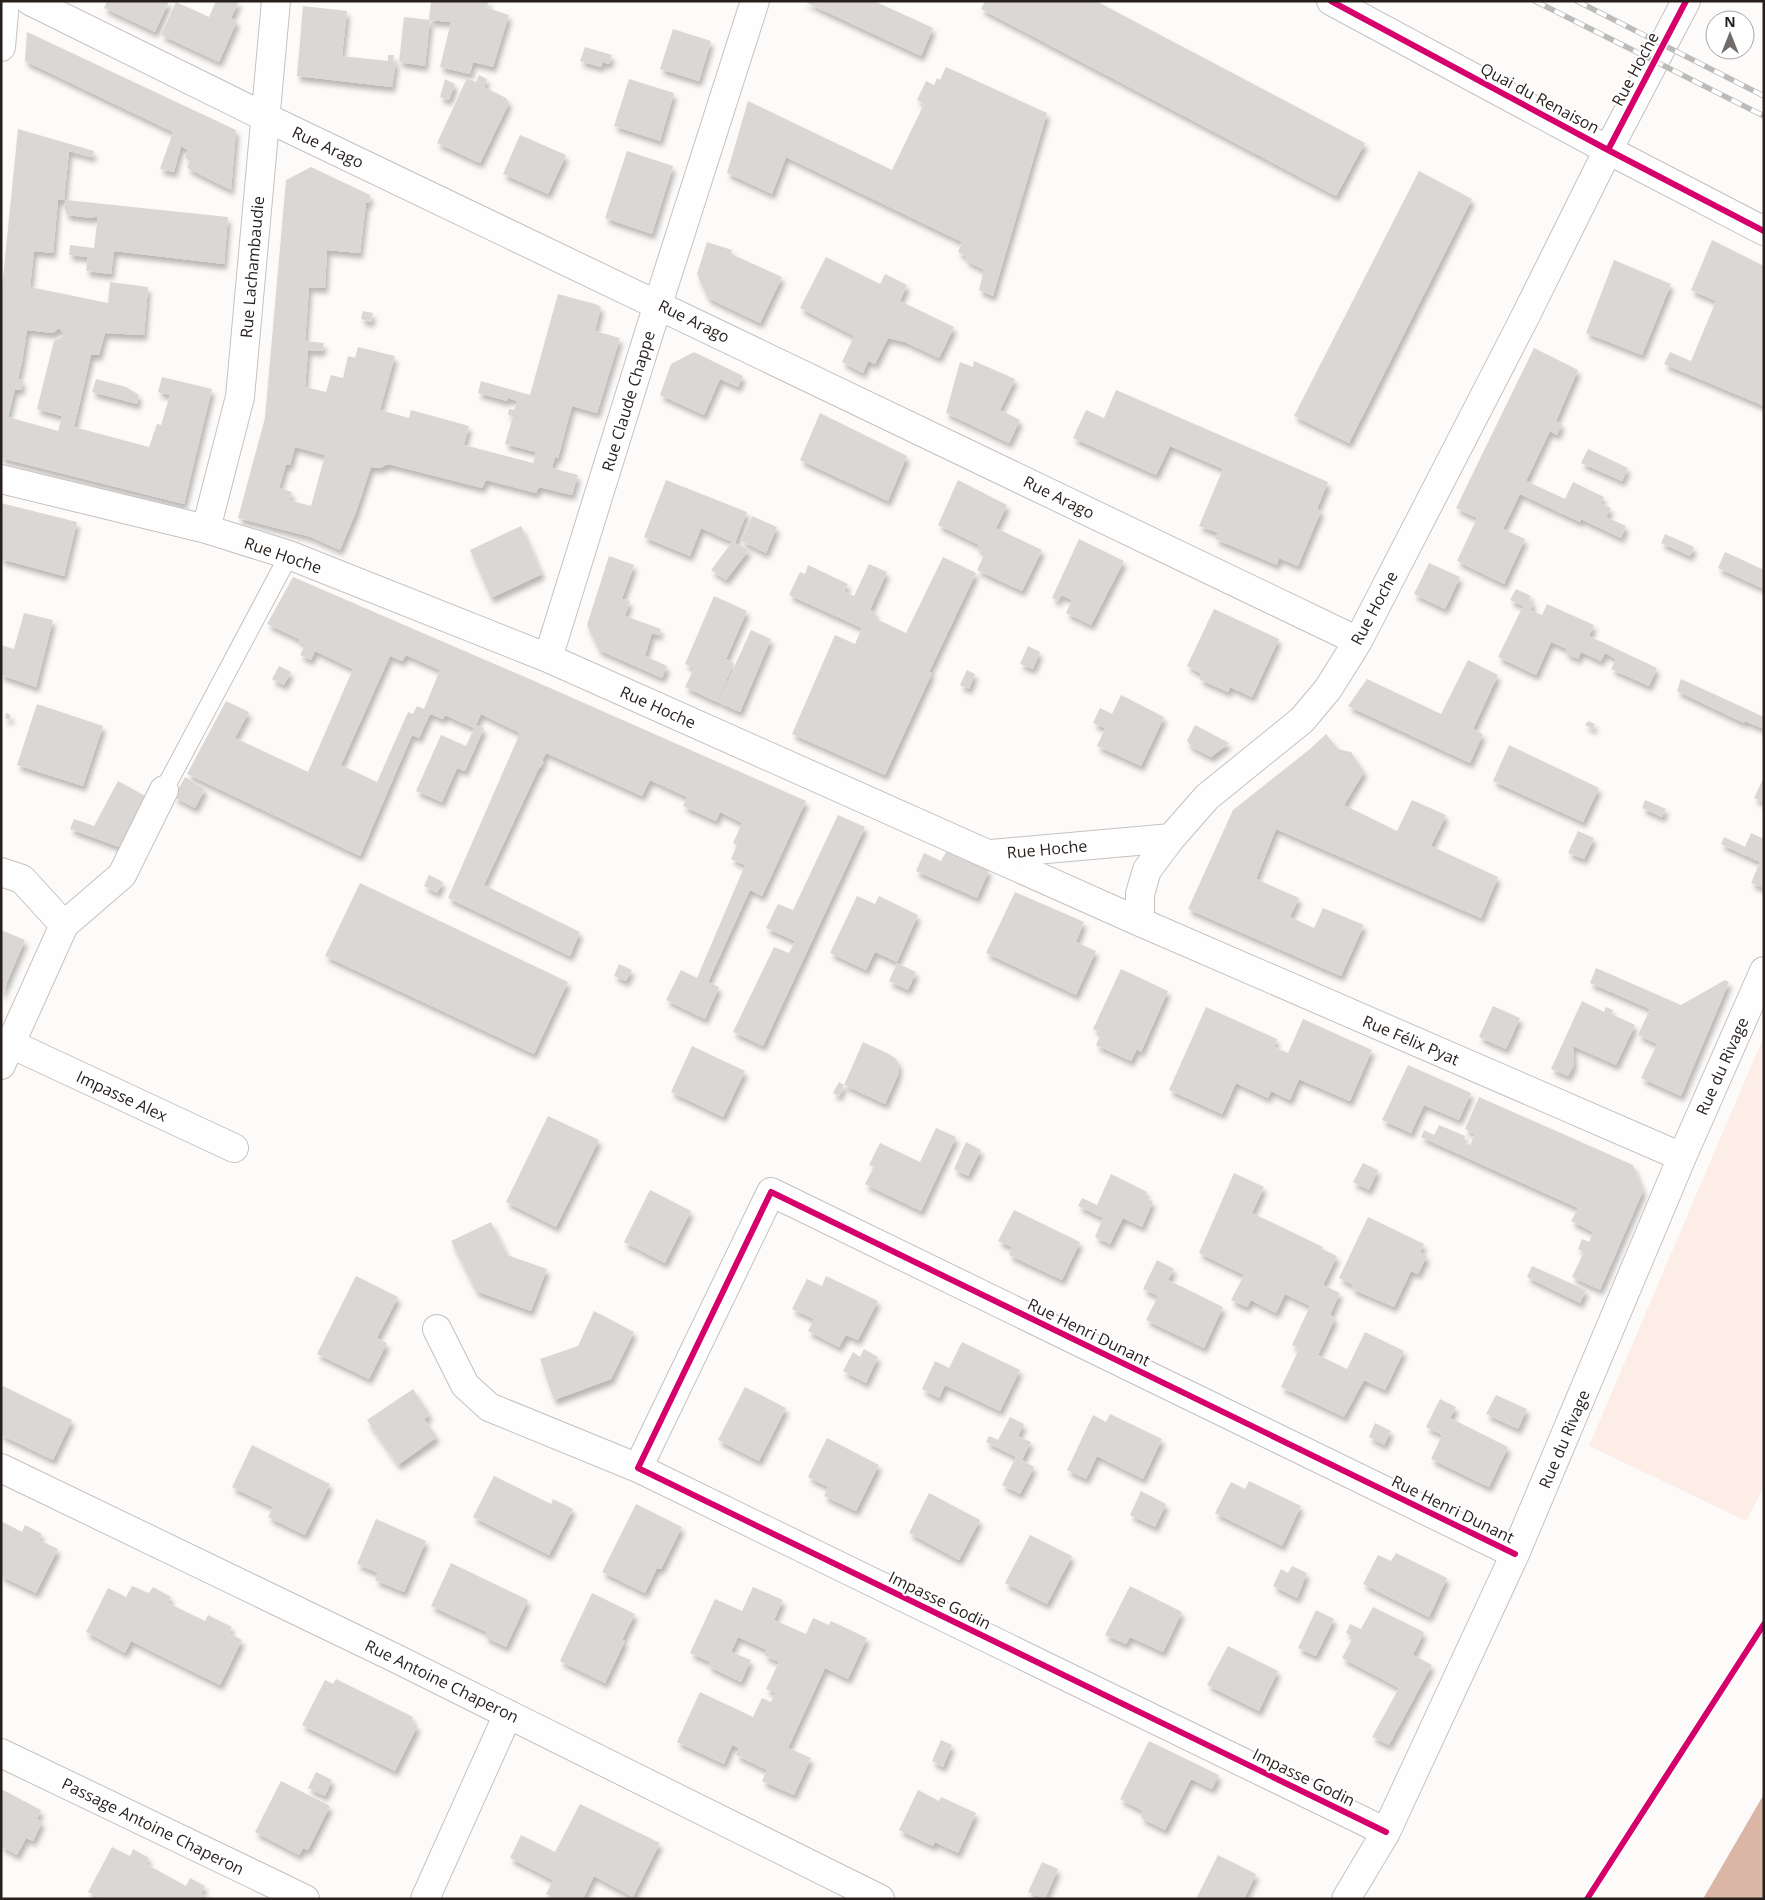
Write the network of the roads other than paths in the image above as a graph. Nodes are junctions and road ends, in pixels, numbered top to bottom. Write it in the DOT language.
graph roads {
  1 [pos="5,1"];
  2 [pos="30,1"];
  3 [pos="276,1"];
  4 [pos="755,1"];
  5 [pos="1331,1"];
  6 [pos="1686,1"];
  7 [pos="1,47"];
  8 [pos="265,117"];
  9 [pos="1608,150"];
  10 [pos="1764,231"];
  11 [pos="658,304"];
  12 [pos="1,479"];
  13 [pos="206,529"];
  14 [pos="289,555"];
  15 [pos="1358,641"];
  16 [pos="548,658"];
  17 [pos="164,790"];
  18 [pos="1172,838"];
  19 [pos="990,854"];
  20 [pos="1,872"];
  21 [pos="1140,922"];
  22 [pos="64,926"];
  23 [pos="1764,971"];
  24 [pos="6,1054"];
  25 [pos="234,1148"];
  26 [pos="1682,1158"];
  27 [pos="437,1329"];
  28 [pos="1,1468"];
  29 [pos="638,1468"];
  30 [pos="1515,1554"];
  31 [pos="508,1714"];
  32 [pos="1,1753"];
  33 [pos="1386,1832"];
  34 [pos="305,1899"];
  35 [pos="425,1899"];
  36 [pos="880,1899"];
  37 [pos="1346,1899"];
  1 -- 7 [label="street"];
  2 -- 8 [label="street, Rue Arago"];
  3 -- 8 [label="street, Rue Lachambaudie"];
  4 -- 11 [label="street, Rue Claude Chappe"];
  5 -- 9 [label="street, Quai du Renaison"];
  6 -- 9 [label="street, Rue Hoche"];
  8 -- 11 [label="street, Rue Arago"];
  8 -- 13 [label="street, Rue Lachambaudie"];
  9 -- 10 [label="street, Quai du Renaison"];
  9 -- 15 [label="street, Rue Hoche"];
  11 -- 15 [label="street, Rue Arago"];
  11 -- 16 [label="street, Rue Claude Chappe"];
  12 -- 13 [label="street, Rue Hoche"];
  13 -- 14 [label="street, Rue Hoche"];
  14 -- 16 [label="street, Rue Hoche"];
  14 -- 17 [label="lane"];
  15 -- 18 [label="street, Rue Hoche"];
  16 -- 19 [label="street, Rue Hoche"];
  17 -- 22 [label="street"];
  18 -- 19 [label="street, Rue Hoche"];
  18 -- 21 [label="street"];
  19 -- 21 [label="street, Rue Félix Pyat"];
  20 -- 22 [label="street"];
  21 -- 26 [label="street, Rue Félix Pyat"];
  22 -- 24 [label="street"];
  23 -- 26 [label="street, Rue du Rivage"];
  24 -- 25 [label="street, Impasse Alex"];
  26 -- 30 [label="street, Rue du Rivage"];
  27 -- 29 [label="street, Impasse Godin"];
  28 -- 31 [label="street, Rue Antoine Chaperon"];
  29 -- 30 [label="street, Rue Henri Dunant"];
  29 -- 33 [label="street, Impasse Godin"];
  30 -- 33 [label="street, Rue du Rivage"];
  31 -- 35 [label="street"];
  31 -- 36 [label="street, Rue Antoine Chaperon"];
  32 -- 34 [label="street, Passage Antoine Chaperon"];
  33 -- 37 [label="street, Rue du Rivage"];
}
